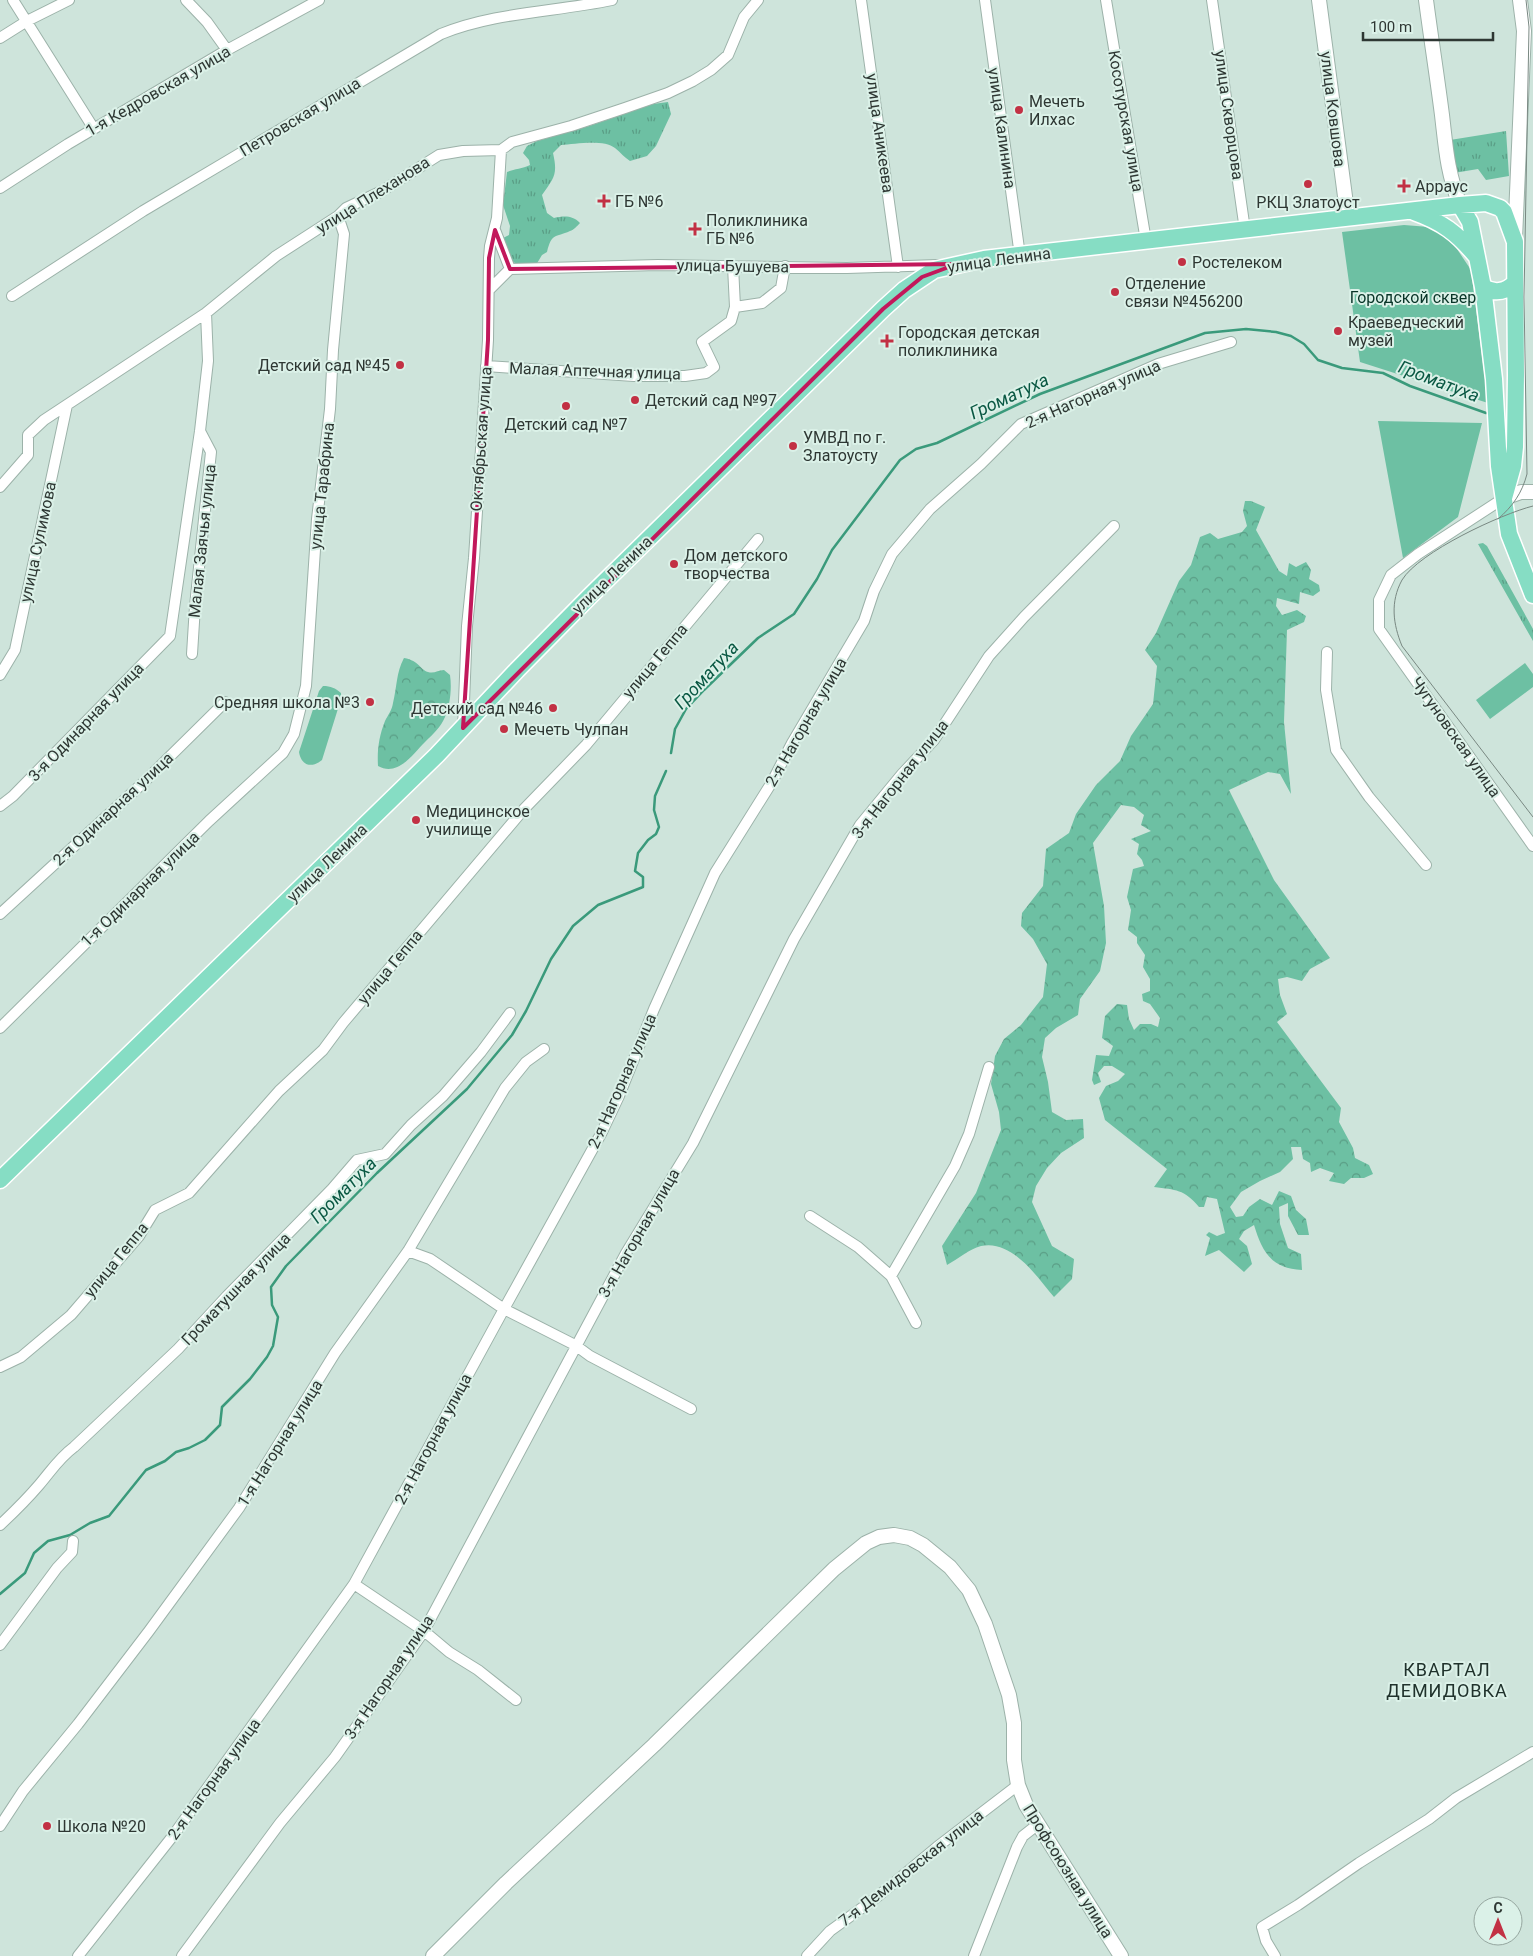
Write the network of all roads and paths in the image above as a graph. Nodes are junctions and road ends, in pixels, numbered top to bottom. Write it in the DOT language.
graph roads {
  1 [pos="12,0"];
  2 [pos="69,0"];
  3 [pos="186,0"];
  4 [pos="319,0"];
  5 [pos="612,0"];
  6 [pos="758,0"];
  7 [pos="861,0"];
  8 [pos="984,0"];
  9 [pos="1106,0"];
  10 [pos="1212,0"];
  11 [pos="1319,0"];
  12 [pos="1520,0"];
  13 [pos="1427,1"];
  14 [pos="27,21"];
  15 [pos="0,38"];
  16 [pos="227,50"];
  17 [pos="94,129"];
  18 [pos="501,150"];
  19 [pos="0,188"];
  20 [pos="1477,203"];
  21 [pos="1460,205"];
  22 [pos="1411,211"];
  23 [pos="338,216"];
  24 [pos="1348,218"];
  25 [pos="1470,222"];
  26 [pos="495,230"];
  27 [pos="1245,230"];
  28 [pos="1146,241"];
  29 [pos="1515,242"];
  30 [pos="1020,256"];
  31 [pos="1477,257"];
  32 [pos="957,264"];
  33 [pos="733,266"];
  34 [pos="785,266"];
  35 [pos="898,267"];
  36 [pos="510,269"];
  37 [pos="1515,283"];
  38 [pos="1483,287"];
  39 [pos="490,289"];
  40 [pos="12,296"];
  41 [pos="735,307"];
  42 [pos="206,313"];
  43 [pos="1231,342"];
  44 [pos="486,366"];
  45 [pos="67,405"];
  46 [pos="200,431"];
  47 [pos="0,487"];
  48 [pos="1533,492"];
  49 [pos="1504,498"];
  50 [pos="1114,526"];
  51 [pos="758,539"];
  52 [pos="1533,595"];
  53 [pos="170,636"];
  54 [pos="1327,652"];
  55 [pos="192,654"];
  56 [pos="0,675"];
  57 [pos="225,702"];
  58 [pos="463,728"];
  59 [pos="283,753"];
  60 [pos="0,806"];
  61 [pos="1533,846"];
  62 [pos="1426,865"];
  63 [pos="0,914"];
  64 [pos="510,1013"];
  65 [pos="0,1028"];
  66 [pos="544,1049"];
  67 [pos="989,1067"];
  68 [pos="0,1180"];
  69 [pos="810,1216"];
  70 [pos="408,1251"];
  71 [pos="891,1276"];
  72 [pos="504,1309"];
  73 [pos="916,1323"];
  74 [pos="575,1345"];
  75 [pos="0,1368"];
  76 [pos="691,1409"];
  77 [pos="0,1525"];
  78 [pos="73,1541"];
  79 [pos="354,1584"];
  80 [pos="424,1631"];
  81 [pos="0,1645"];
  82 [pos="516,1700"];
  83 [pos="1533,1752"];
  84 [pos="1018,1784"];
  85 [pos="1037,1824"];
  86 [pos="0,1826"];
  87 [pos="78,1956"];
  88 [pos="182,1956"];
  89 [pos="433,1956"];
  90 [pos="807,1956"];
  91 [pos="974,1956"];
  92 [pos="1121,1956"];
  93 [pos="1275,1956"];
  1 -- 14 [label="street"];
  2 -- 14 [label="street"];
  3 -- 16 [label="street"];
  4 -- 16 [label="street, 1-я Кедровская улица"];
  5 -- 40 [label="street, Петровская улица"];
  6 -- 18 [label="street, улица Плеханова"];
  7 -- 35 [label="street, улица Аникеева"];
  8 -- 30 [label="street, улица Калинина"];
  9 -- 28 [label="street, Косотурская улица"];
  10 -- 27 [label="street, улица Скворцова"];
  11 -- 24 [label="main road, улица Ковшова"];
  12 -- 29 [label="main road"];
  13 -- 21 [label="main road"];
  14 -- 15 [label="street"];
  14 -- 17 [label="street"];
  16 -- 17 [label="street, 1-я Кедровская улица"];
  17 -- 19 [label="street, 1-я Кедровская улица"];
  18 -- 23 [label="street, улица Плеханова"];
  18 -- 26 [label="street, Октябрьская улица"];
  20 -- 21 [label="main road, улица Ленина"];
  20 -- 25 [label="main road"];
  20 -- 29 [label="main road"];
  21 -- 22 [label="main road, улица Ленина"];
  21 -- 25 [label="main road"];
  22 -- 24 [label="main road, улица Ленина"];
  22 -- 31 [label="main road"];
  23 -- 42 [label="street, улица Плеханова"];
  23 -- 59 [label="street, улица Тарабрина"];
  24 -- 27 [label="main road, улица Ленина"];
  25 -- 31 [label="main road"];
  26 -- 36 [label="street"];
  26 -- 39 [label="street, Октябрьская улица"];
  27 -- 28 [label="main road, улица Ленина"];
  28 -- 30 [label="main road, улица Ленина"];
  29 -- 37 [label="main road"];
  30 -- 32 [label="main road, улица Ленина"];
  31 -- 38 [label="main road"];
  32 -- 35 [label="street, улица Бушуева"];
  32 -- 58 [label="main road, улица Ленина"];
  33 -- 34 [label="street, улица Бушуева"];
  33 -- 36 [label="street, улица Бушуева"];
  33 -- 41 [label="street"];
  34 -- 35 [label="street, улица Бушуева"];
  34 -- 41 [label="street"];
  36 -- 39 [label="street"];
  37 -- 38 [label="main road"];
  37 -- 49 [label="main road"];
  38 -- 49 [label="main road"];
  39 -- 44 [label="street, Октябрьская улица"];
  41 -- 44 [label="street, Малая Аптечная улица"];
  42 -- 45 [label="street, улица Плеханова"];
  42 -- 46 [label="street, Малая Заячья улица"];
  43 -- 72 [label="street, 2-я Нагорная улица"];
  44 -- 58 [label="street, Октябрьская улица"];
  45 -- 47 [label="street, улица Плеханова"];
  45 -- 56 [label="street, улица Сулимова"];
  46 -- 53 [label="street, Малая Заячья улица"];
  46 -- 55 [label="street, Малая Заячья улица"];
  48 -- 49 [label="main road"];
  49 -- 52 [label="main road"];
  49 -- 61 [label="street, Чугуновская улица"];
  50 -- 74 [label="street, 3-я Нагорная улица"];
  51 -- 75 [label="street, улица Геппа"];
  53 -- 60 [label="street, 3-я Одинарная улица"];
  54 -- 62 [label="street"];
  57 -- 63 [label="street, 2-я Одинарная улица"];
  58 -- 68 [label="main road, улица Ленина"];
  59 -- 65 [label="street, 1-я Одинарная улица"];
  64 -- 77 [label="street, Громатушная улица"];
  66 -- 70 [label="street, 1-я Нагорная улица"];
  67 -- 71 [label="street"];
  69 -- 71 [label="street"];
  70 -- 72 [label="street"];
  70 -- 86 [label="street, 1-я Нагорная улица"];
  71 -- 73 [label="street"];
  72 -- 74 [label="street"];
  72 -- 79 [label="street, 2-я Нагорная улица"];
  74 -- 76 [label="street"];
  74 -- 80 [label="street, 3-я Нагорная улица"];
  78 -- 81 [label="street"];
  79 -- 80 [label="street"];
  79 -- 87 [label="street, 2-я Нагорная улица"];
  80 -- 82 [label="street"];
  80 -- 88 [label="street, 3-я Нагорная улица"];
  83 -- 93 [label="street"];
  84 -- 85 [label="main road, Профсоюзная улица"];
  84 -- 89 [label="main road, Профсоюзная улица"];
  84 -- 90 [label="street, 7-я Демидовская улица"];
  85 -- 91 [label="street"];
  85 -- 92 [label="main road, Профсоюзная улица"];
}
